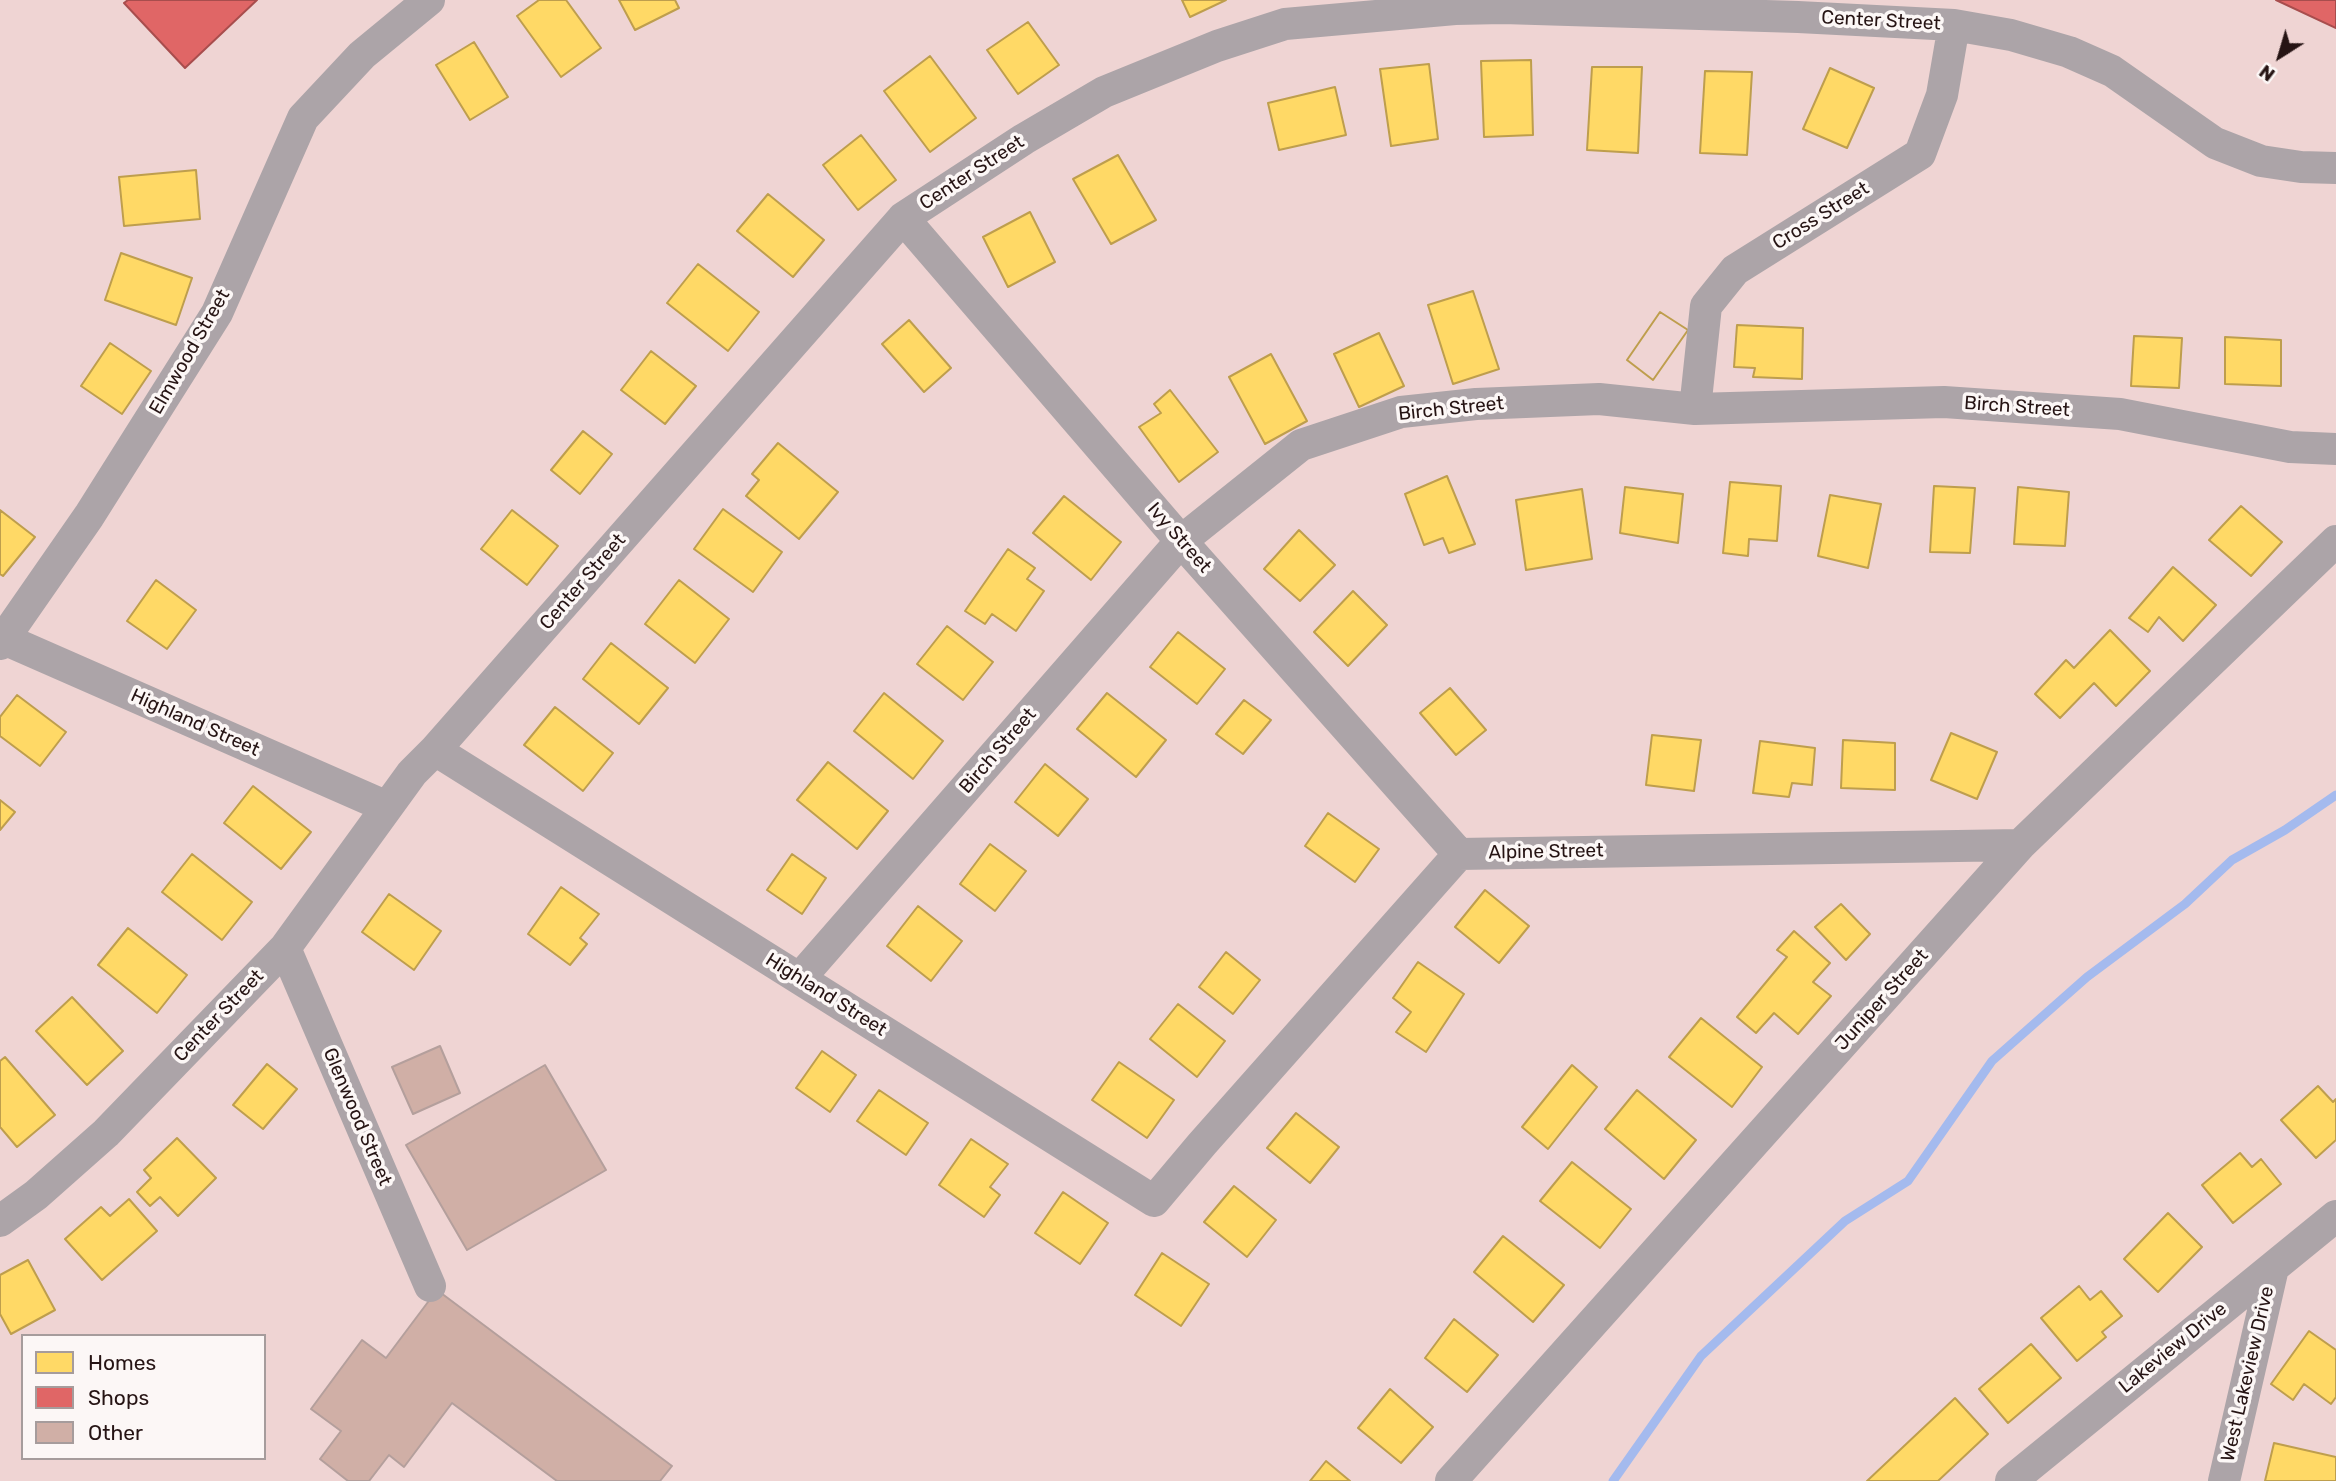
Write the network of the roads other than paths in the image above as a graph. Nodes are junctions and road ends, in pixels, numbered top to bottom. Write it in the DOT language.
graph roads {
  1 [pos="429,0"];
  2 [pos="1683,7"];
  3 [pos="1281,12"];
  4 [pos="1954,25"];
  5 [pos="2336,168"];
  6 [pos="903,218"];
  7 [pos="1695,409"];
  8 [pos="2336,449"];
  9 [pos="1181,541"];
  10 [pos="2336,541"];
  11 [pos="2,642"];
  12 [pos="435,750"];
  13 [pos="387,807"];
  14 [pos="2020,845"];
  15 [pos="1459,854"];
  16 [pos="285,948"];
  17 [pos="800,978"];
  18 [pos="2336,1216"];
  19 [pos="0,1221"];
  20 [pos="2273,1268"];
  21 [pos="430,1286"];
  22 [pos="1451,1481"];
  23 [pos="2011,1481"];
  24 [pos="2224,1481"];
  1 -- 11 [label="street, Elmwood Street"];
  2 -- 3 [label="street, Center Street"];
  2 -- 4 [label="street, Center Street"];
  3 -- 6 [label="street, Center Street"];
  4 -- 5 [label="street, Center Street"];
  4 -- 7 [label="street, Cross Street"];
  6 -- 9 [label="street, Ivy Street"];
  6 -- 12 [label="street, Center Street"];
  7 -- 8 [label="street, Birch Street"];
  7 -- 9 [label="street, Birch Street"];
  9 -- 15 [label="street, Ivy Street"];
  9 -- 17 [label="street, Birch Street"];
  10 -- 14 [label="street, Juniper Street"];
  11 -- 13 [label="street, Highland Street"];
  12 -- 13 [label="street, Center Street"];
  12 -- 17 [label="street, Highland Street"];
  13 -- 16 [label="street, Center Street"];
  14 -- 15 [label="street, Alpine Street"];
  14 -- 22 [label="street, Juniper Street"];
  15 -- 17 [label="street, Highland Street"];
  16 -- 19 [label="street, Center Street"];
  16 -- 21 [label="street, Glenwood Street"];
  18 -- 20 [label="street, Lakeview Drive"];
  20 -- 23 [label="street, Lakeview Drive"];
  20 -- 24 [label="street, West Lakeview Drive"];
}
